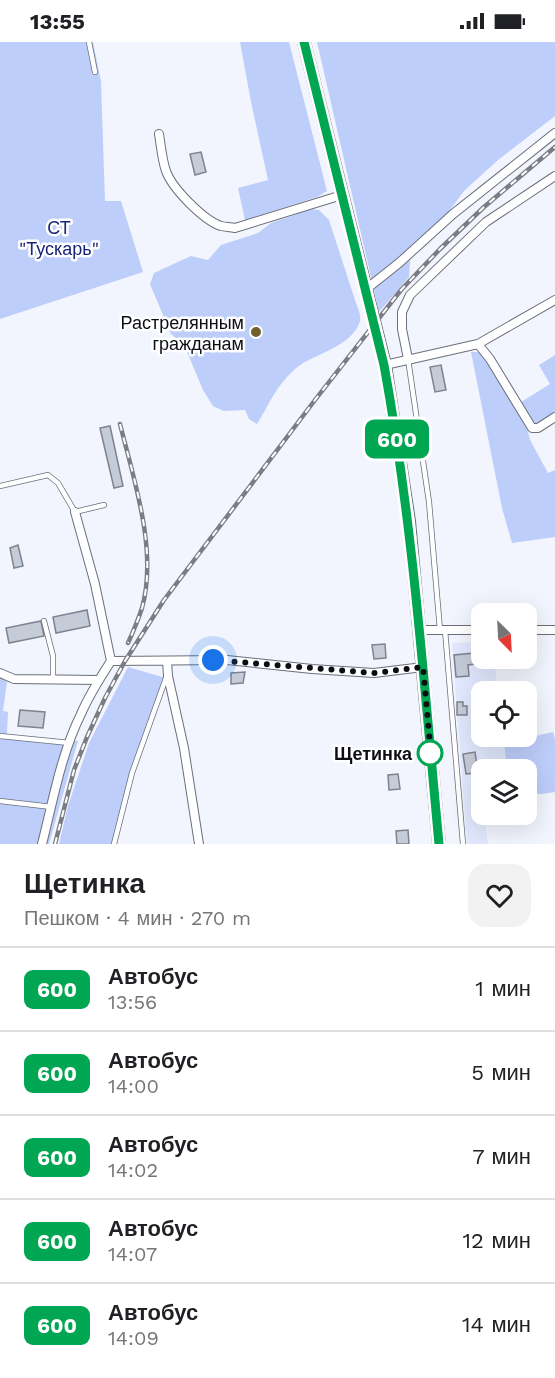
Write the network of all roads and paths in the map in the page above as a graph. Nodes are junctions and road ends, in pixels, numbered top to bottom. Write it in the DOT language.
graph roads {
  1 [pos="89,42"];
  2 [pos="304,42"];
  3 [pos="95,72"];
  4 [pos="555,133"];
  5 [pos="159,134"];
  6 [pos="555,176"];
  7 [pos="342,195"];
  8 [pos="365,290"];
  9 [pos="555,300"];
  10 [pos="478,344"];
  11 [pos="408,359"];
  12 [pos="384,365"];
  13 [pos="555,417"];
  14 [pos="0,486"];
  15 [pos="104,506"];
  16 [pos="75,512"];
  17 [pos="44,621"];
  18 [pos="419,630"];
  19 [pos="442,630"];
  20 [pos="471,630"];
  21 [pos="537,630"];
  22 [pos="555,630"];
  23 [pos="111,661"];
  24 [pos="167,661"];
  25 [pos="423,667"];
  26 [pos="0,673"];
  27 [pos="168,676"];
  28 [pos="53,680"];
  29 [pos="99,680"];
  30 [pos="0,736"];
  31 [pos="70,743"];
  32 [pos="0,801"];
  33 [pos="51,807"];
  34 [pos="42,844"];
  35 [pos="114,844"];
  36 [pos="199,844"];
  37 [pos="439,844"];
  38 [pos="463,844"];
  1 -- 3 [label="lane"];
  2 -- 7 [label="main road"];
  4 -- 8 [label="street"];
  5 -- 7 [label="street"];
  6 -- 11 [label="street"];
  7 -- 8 [label="main road"];
  8 -- 12 [label="main road"];
  9 -- 10 [label="street"];
  10 -- 11 [label="street"];
  10 -- 13 [label="street"];
  11 -- 12 [label="street"];
  11 -- 19 [label="lane"];
  12 -- 18 [label="main road"];
  14 -- 16 [label="lane"];
  15 -- 16 [label="lane"];
  16 -- 23 [label="street"];
  17 -- 28 [label="lane"];
  18 -- 19 [label="street"];
  18 -- 25 [label="main road"];
  19 -- 20 [label="street"];
  19 -- 38 [label="lane"];
  21 -- 22 [label="street"];
  23 -- 24 [label="street"];
  23 -- 29 [label="street"];
  24 -- 25 [label="street"];
  24 -- 27 [label="street"];
  25 -- 37 [label="main road"];
  26 -- 28 [label="street"];
  27 -- 35 [label="lane"];
  27 -- 36 [label="street"];
  28 -- 29 [label="street"];
  29 -- 31 [label="street"];
  30 -- 31 [label="lane"];
  31 -- 33 [label="street"];
  32 -- 33 [label="lane"];
  33 -- 34 [label="street"];
}
